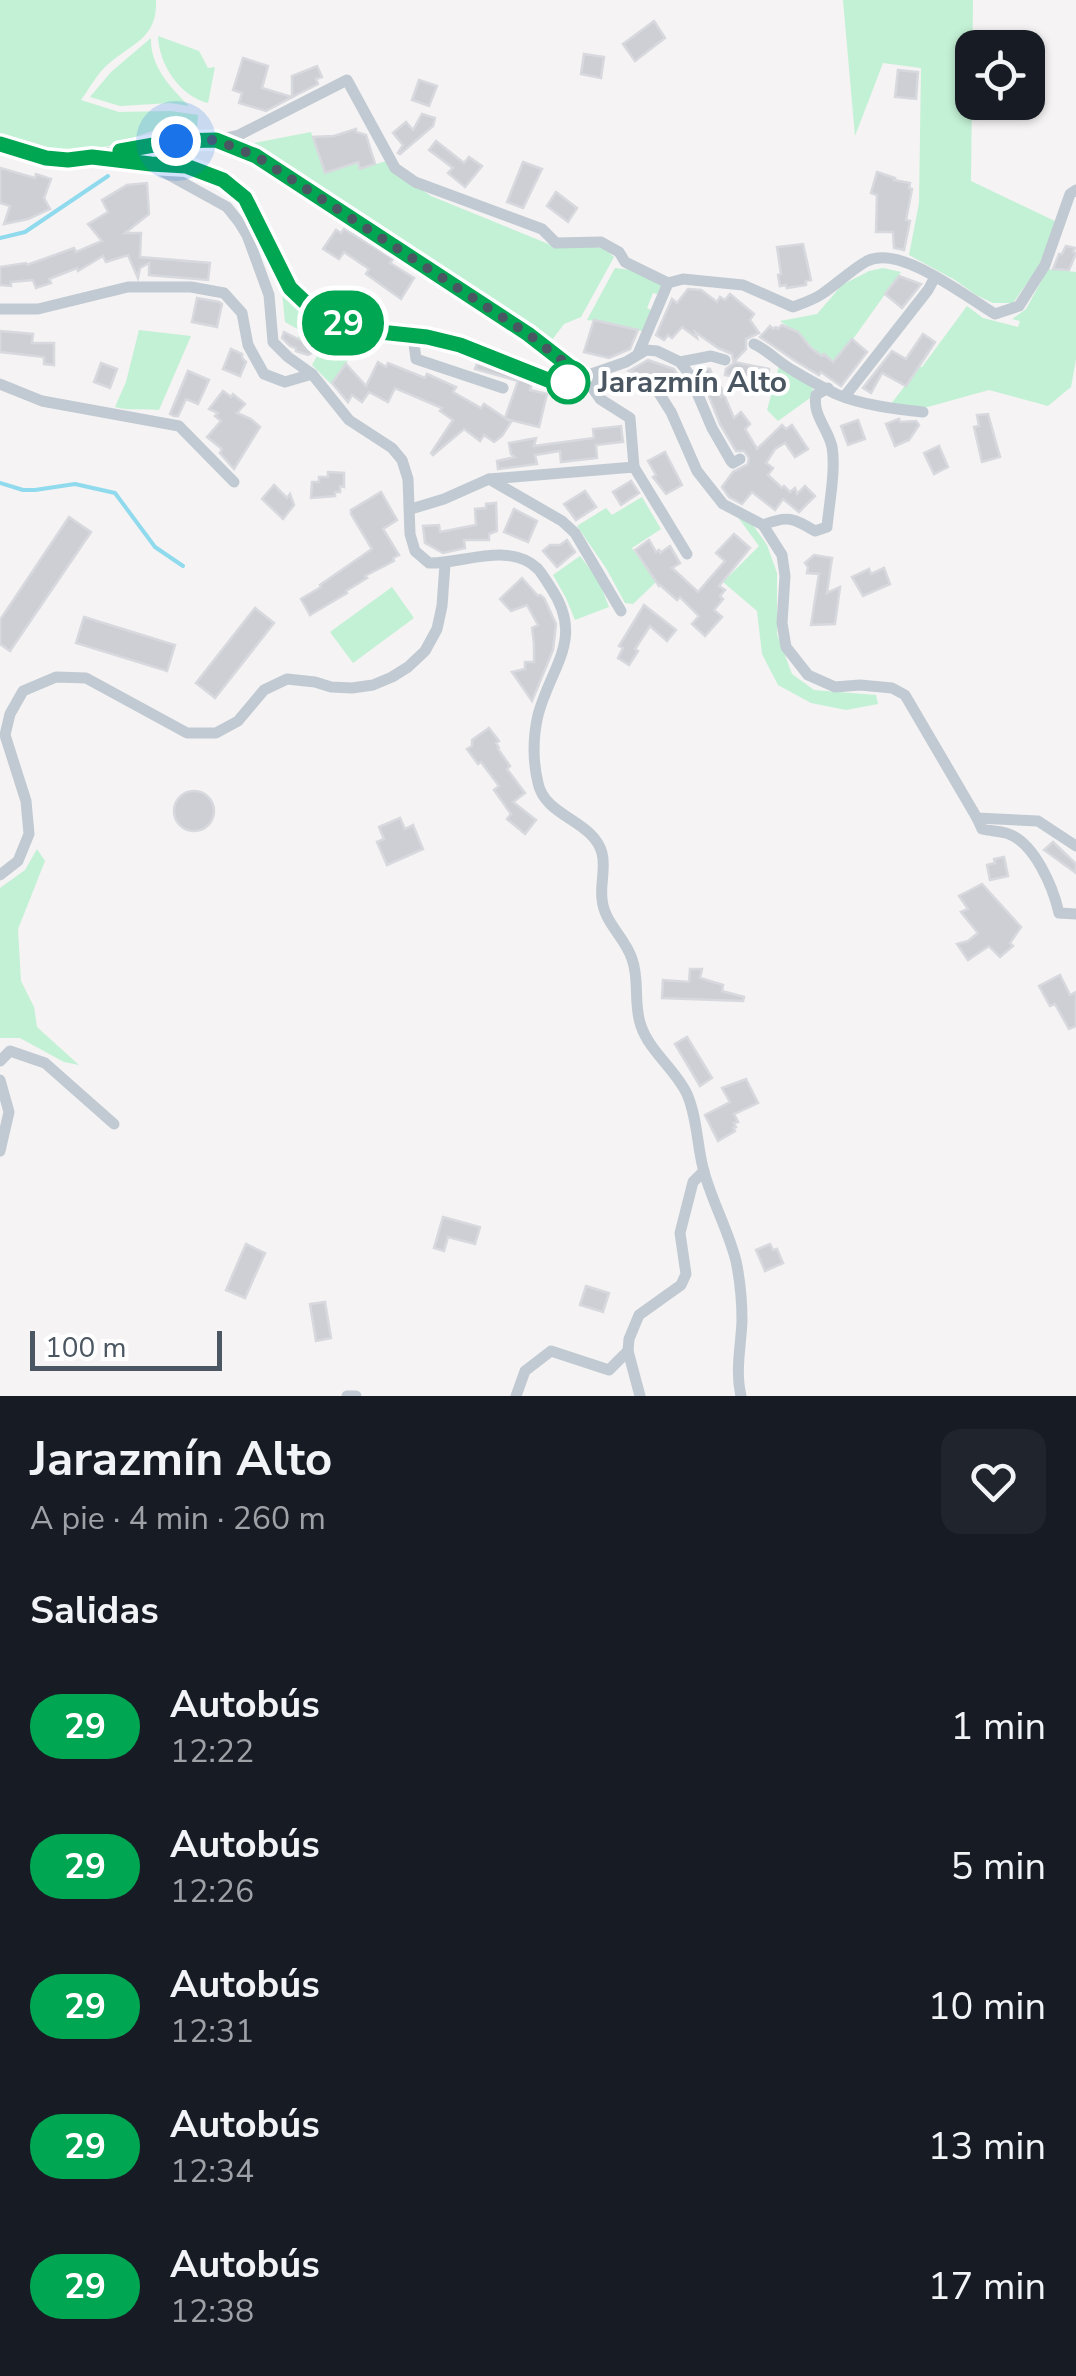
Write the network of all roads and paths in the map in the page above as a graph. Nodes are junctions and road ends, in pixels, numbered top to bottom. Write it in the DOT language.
graph roads {
  1 [pos="216,140"];
  2 [pos="0,144"];
  3 [pos="92,157"];
  4 [pos="151,164"];
  5 [pos="1076,190"];
  6 [pos="935,277"];
  7 [pos="668,283"];
  8 [pos="0,309"];
  9 [pos="412,336"];
  10 [pos="754,344"];
  11 [pos="638,354"];
  12 [pos="725,360"];
  13 [pos="680,362"];
  14 [pos="312,374"];
  15 [pos="586,380"];
  16 [pos="0,384"];
  17 [pos="504,388"];
  18 [pos="828,388"];
  19 [pos="845,396"];
  20 [pos="923,412"];
  21 [pos="740,459"];
  22 [pos="634,467"];
  23 [pos="489,479"];
  24 [pos="234,482"];
  25 [pos="411,509"];
  26 [pos="763,525"];
  27 [pos="687,554"];
  28 [pos="445,564"];
  29 [pos="621,611"];
  30 [pos="977,818"];
  31 [pos="1076,846"];
  32 [pos="0,875"];
  33 [pos="1076,914"];
  34 [pos="0,1061"];
  35 [pos="0,1080"];
  36 [pos="114,1124"];
  37 [pos="0,1150"];
  38 [pos="704,1172"];
  39 [pos="628,1350"];
  40 [pos="348,1396"];
  41 [pos="356,1396"];
  42 [pos="516,1396"];
  43 [pos="640,1396"];
  44 [pos="740,1396"];
  1 -- 3 [label="street"];
  1 -- 7 [label="street"];
  1 -- 15 [label="street"];
  2 -- 3 [label="street"];
  3 -- 4 [label="street"];
  4 -- 9 [label="street"];
  4 -- 14 [label="street"];
  5 -- 6 [label="street"];
  6 -- 7 [label="street"];
  6 -- 19 [label="street"];
  7 -- 11 [label="street"];
  8 -- 14 [label="street"];
  9 -- 15 [label="street"];
  9 -- 17 [label="street"];
  10 -- 18 [label="street"];
  11 -- 13 [label="street"];
  11 -- 15 [label="street"];
  12 -- 13 [label="street"];
  13 -- 21 [label="street"];
  14 -- 25 [label="street"];
  15 -- 22 [label="street"];
  15 -- 26 [label="street"];
  16 -- 24 [label="street"];
  18 -- 19 [label="street"];
  18 -- 26 [label="street"];
  19 -- 20 [label="street"];
  22 -- 23 [label="street"];
  22 -- 27 [label="street"];
  23 -- 25 [label="street"];
  23 -- 29 [label="street"];
  25 -- 28 [label="street"];
  26 -- 30 [label="street"];
  28 -- 32 [label="street"];
  28 -- 38 [label="street"];
  30 -- 31 [label="street"];
  30 -- 33 [label="street"];
  34 -- 36 [label="street"];
  35 -- 37 [label="street"];
  38 -- 39 [label="street"];
  38 -- 44 [label="street"];
  39 -- 42 [label="street"];
  39 -- 43 [label="street"];
  40 -- 41 [label="street"];
}
